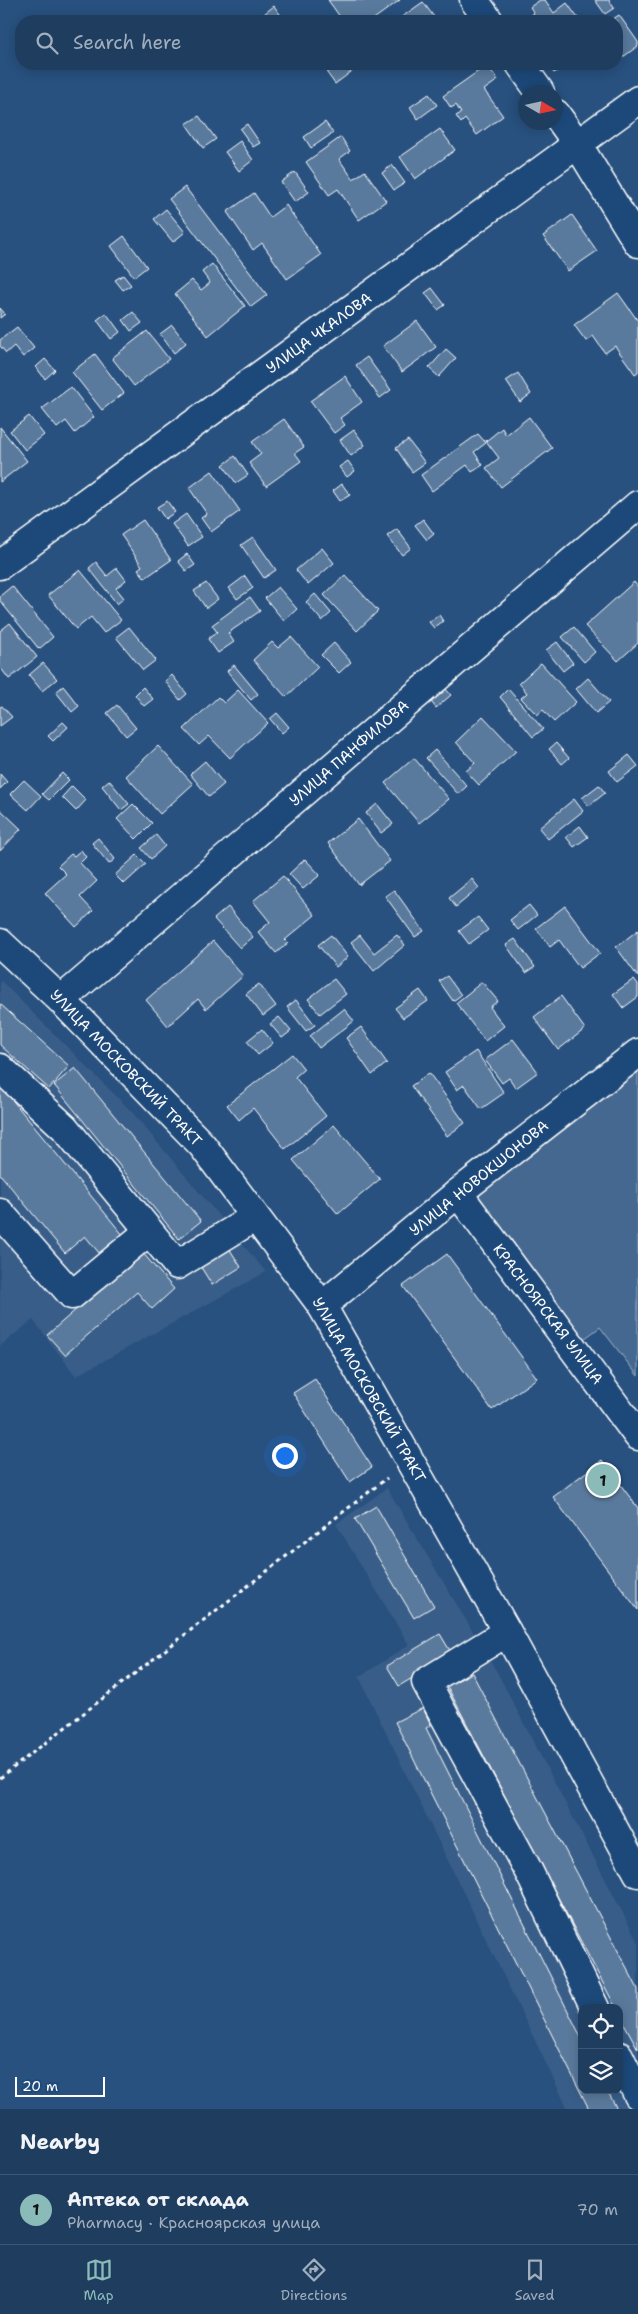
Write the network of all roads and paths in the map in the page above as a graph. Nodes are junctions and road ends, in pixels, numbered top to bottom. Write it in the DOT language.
graph roads {
  1 [pos="474,0"];
  2 [pos="485,15"];
  3 [pos="524,70"];
  4 [pos="535,85"];
  5 [pos="638,100"];
  6 [pos="563,124"];
  7 [pos="578,145"];
  8 [pos="638,243"];
  9 [pos="638,505"];
  10 [pos="0,565"];
  11 [pos="0,943"];
  12 [pos="61,1000"];
  13 [pos="638,1053"];
  14 [pos="0,1068"];
  15 [pos="458,1193"];
  16 [pos="0,1213"];
  17 [pos="255,1217"];
  18 [pos="149,1231"];
  19 [pos="322,1306"];
  20 [pos="638,1436"];
  21 [pos="410,1460"];
  22 [pos="507,1632"];
  23 [pos="0,1778"];
  24 [pos="638,1873"];
  25 [pos="593,2004"];
  26 [pos="623,2064"];
  27 [pos="638,2095"];
  1 -- 2 [label="street"];
  3 -- 4 [label="street"];
  5 -- 7 [label="street, УЛИЦА ЧКАЛОВА"];
  6 -- 7 [label="street"];
  7 -- 8 [label="street"];
  7 -- 10 [label="street, УЛИЦА ЧКАЛОВА"];
  9 -- 12 [label="street, УЛИЦА ПАНФИЛОВА"];
  11 -- 12 [label="street, УЛИЦА МОСКОВСКИЙ ТРАКТ"];
  12 -- 17 [label="street, УЛИЦА МОСКОВСКИЙ ТРАКТ"];
  13 -- 15 [label="street, УЛИЦА НОВОКШОНОВА"];
  14 -- 18 [label="street"];
  15 -- 19 [label="street, УЛИЦА НОВОКШОНОВА"];
  15 -- 20 [label="street, КРАСНОЯРСКАЯ УЛИЦА"];
  16 -- 18 [label="street"];
  17 -- 18 [label="street"];
  17 -- 19 [label="street, УЛИЦА МОСКОВСКИЙ ТРАКТ"];
  19 -- 21 [label="street, УЛИЦА МОСКОВСКИЙ ТРАКТ"];
  21 -- 22 [label="street, УЛИЦА МОСКОВСКИЙ ТРАКТ"];
  21 -- 23 [label="path"];
  22 -- 24 [label="street, УЛИЦА МОСКОВСКИЙ ТРАКТ"];
  22 -- 25 [label="street"];
  26 -- 27 [label="street"];
}
